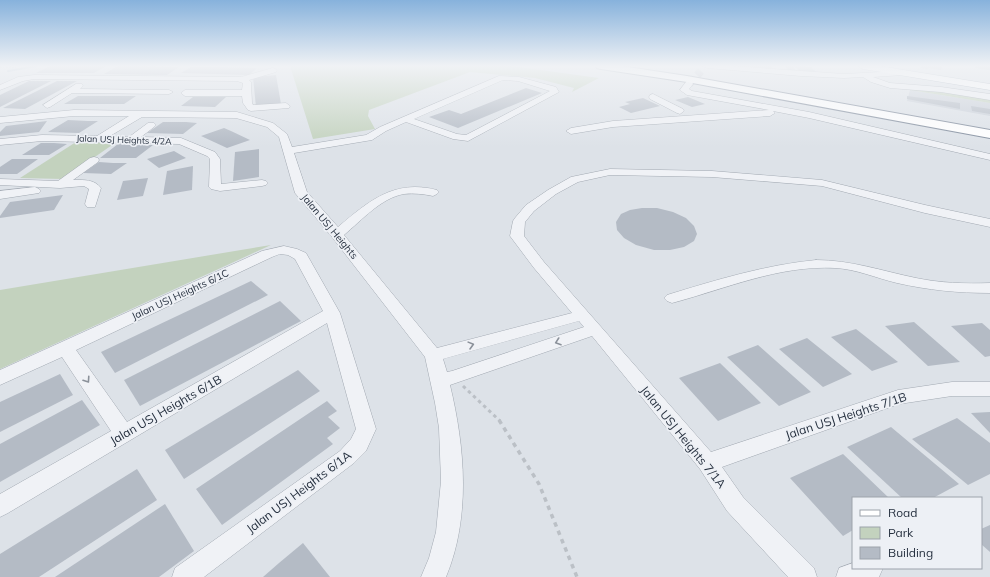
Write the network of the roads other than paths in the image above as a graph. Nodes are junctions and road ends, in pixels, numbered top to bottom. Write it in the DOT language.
graph roads {
  1 [pos="68,93"];
  2 [pos="150,93"];
  3 [pos="153,93"];
  4 [pos="246,93"];
  5 [pos="467,93"];
  6 [pos="553,93"];
  7 [pos="690,93"];
  8 [pos="764,93"];
  9 [pos="794,93"];
  10 [pos="963,93"];
  11 [pos="770,94"];
  12 [pos="924,96"];
  13 [pos="653,97"];
  14 [pos="990,97"];
  15 [pos="939,99"];
  16 [pos="730,100"];
  17 [pos="162,104"];
  18 [pos="47,105"];
  19 [pos="286,106"];
  20 [pos="779,109"];
  21 [pos="680,111"];
  22 [pos="654,113"];
  23 [pos="406,119"];
  24 [pos="0,120"];
  25 [pos="990,128"];
  26 [pos="571,131"];
  27 [pos="990,134"];
  28 [pos="99,139"];
  29 [pos="113,139"];
  30 [pos="131,140"];
  31 [pos="0,142"];
  32 [pos="990,147"];
  33 [pos="289,151"];
  34 [pos="990,157"];
  35 [pos="94,160"];
  36 [pos="262,183"];
  37 [pos="3,184"];
  38 [pos="60,184"];
  39 [pos="433,192"];
  40 [pos="0,195"];
  41 [pos="91,204"];
  42 [pos="990,223"];
  43 [pos="337,234"];
  44 [pos="990,288"];
  45 [pos="672,298"];
  46 [pos="332,313"];
  47 [pos="589,322"];
  48 [pos="65,348"];
  49 [pos="433,355"];
  50 [pos="0,378"];
  51 [pos="447,379"];
  52 [pos="990,389"];
  53 [pos="124,434"];
  54 [pos="707,463"];
  55 [pos="0,506"];
  56 [pos="869,569"];
  57 [pos="184,577"];
  58 [pos="433,577"];
  59 [pos="805,577"];
  60 [pos="848,577"];
  1 -- 18 [label="street"];
  2 -- 3 [label="street"];
  3 -- 17 [label="street"];
  3 -- 17 [label="street"];
  4 -- 17 [label="street"];
  4 -- 19 [label="street"];
  5 -- 23 [label="street"];
  6 -- 23 [label="street"];
  7 -- 16 [label="street"];
  8 -- 11 [label="highway"];
  9 -- 25 [label="highway"];
  10 -- 14 [label="street"];
  11 -- 27 [label="highway"];
  11 -- 32 [label="highway"];
  12 -- 15 [label="street"];
  13 -- 21 [label="street"];
  16 -- 20 [label="street"];
  16 -- 21 [label="street"];
  17 -- 24 [label="street, Jalan USJ Heights"];
  17 -- 28 [label="street"];
  17 -- 29 [label="street"];
  17 -- 30 [label="street"];
  17 -- 33 [label="street, Jalan USJ Heights"];
  20 -- 26 [label="street"];
  20 -- 34 [label="street"];
  21 -- 22 [label="street"];
  23 -- 33 [label="street"];
  28 -- 29 [label="street, Jalan USJ Heights 4/2A"];
  28 -- 31 [label="street, Jalan USJ Heights 4/2A"];
  29 -- 30 [label="street, Jalan USJ Heights 4/2A"];
  30 -- 36 [label="street, Jalan USJ Heights 4/2A"];
  33 -- 43 [label="street, Jalan USJ Heights"];
  35 -- 38 [label="street"];
  37 -- 38 [label="street"];
  38 -- 40 [label="street"];
  38 -- 41 [label="street"];
  39 -- 43 [label="street"];
  42 -- 47 [label="street, Jalan USJ Heights 7/1A"];
  43 -- 49 [label="street, Jalan USJ Heights"];
  44 -- 45 [label="street"];
  46 -- 48 [label="street, Jalan USJ Heights 6/1C"];
  46 -- 53 [label="street, Jalan USJ Heights 6/1B"];
  46 -- 57 [label="street, Jalan USJ Heights 6/1A"];
  49 -- 47 [label="street, one-way"];
  47 -- 51 [label="street, one-way"];
  47 -- 54 [label="street, Jalan USJ Heights 7/1A"];
  48 -- 50 [label="street, Jalan USJ Heights 6/1C"];
  48 -- 53 [label="street, one-way"];
  49 -- 51 [label="street, Jalan USJ Heights"];
  51 -- 58 [label="street, Jalan USJ Heights"];
  52 -- 54 [label="street, Jalan USJ Heights 7/1B"];
  53 -- 55 [label="street, Jalan USJ Heights 6/1B"];
  54 -- 59 [label="street, Jalan USJ Heights 7/1A"];
  56 -- 60 [label="street"];
}
